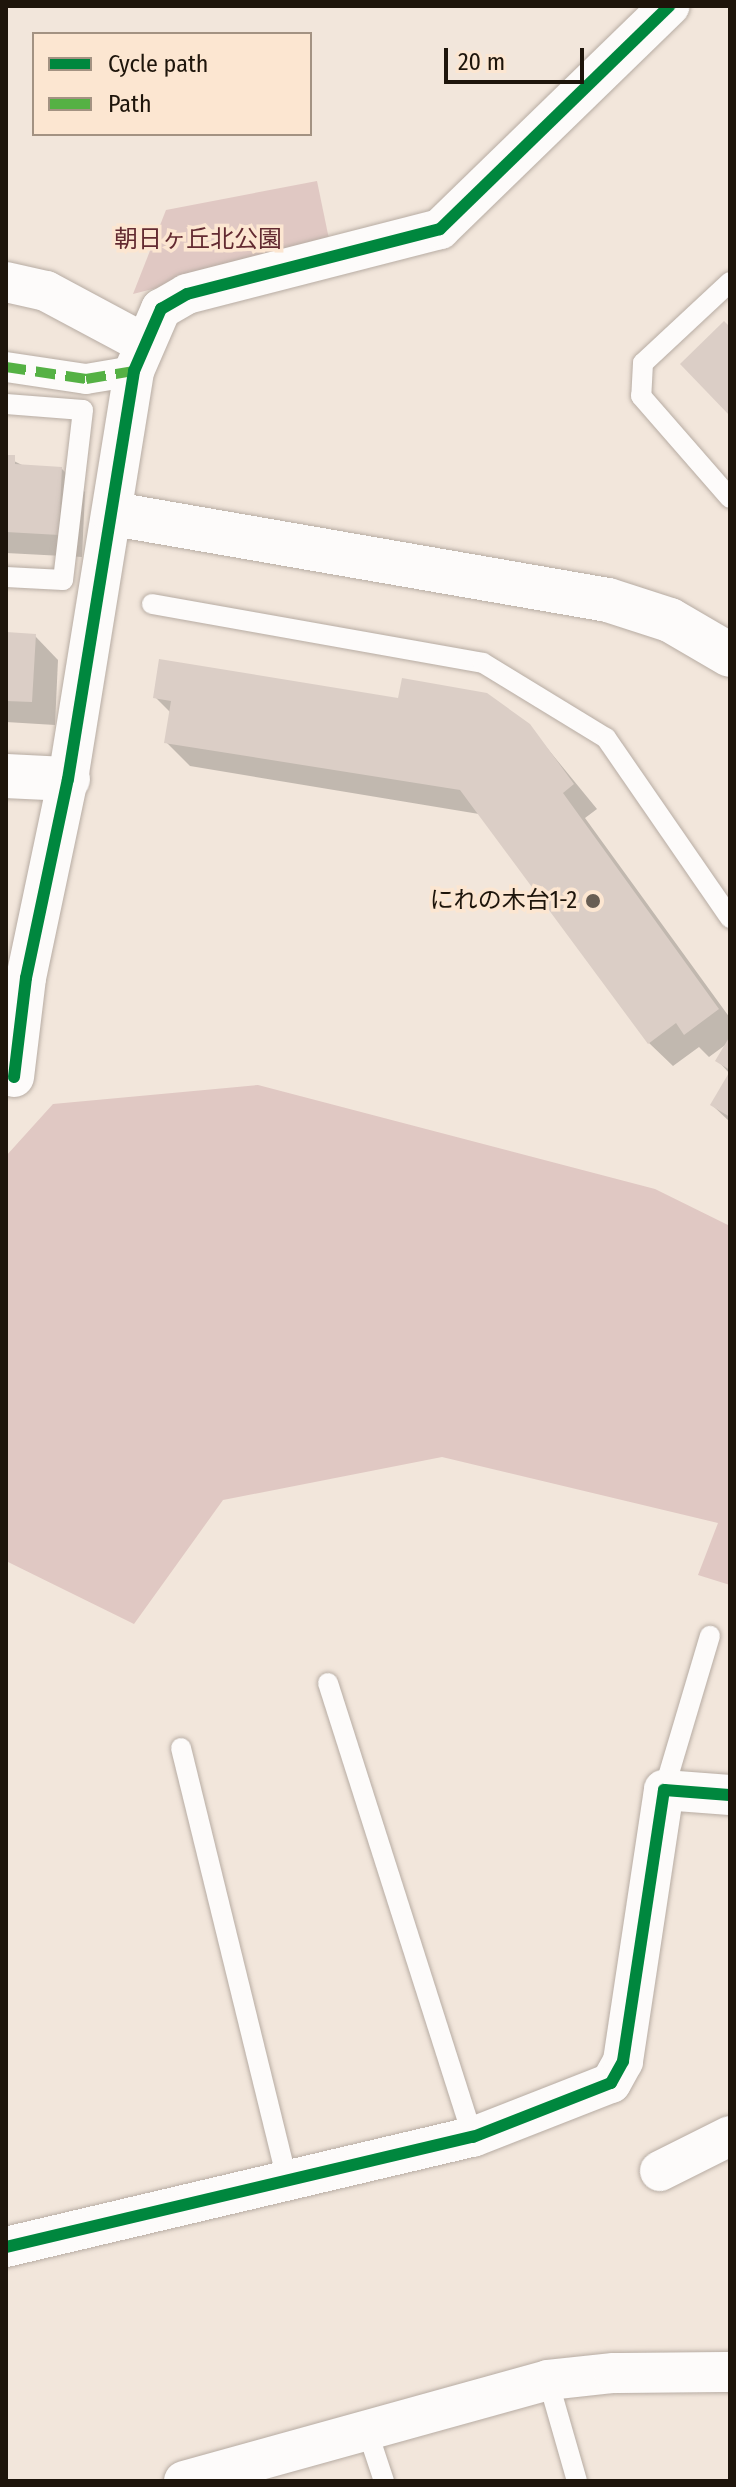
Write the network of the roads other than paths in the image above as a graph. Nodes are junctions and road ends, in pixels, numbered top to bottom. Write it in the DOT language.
graph roads {
  1 [pos="669,6"];
  2 [pos="6,282"];
  3 [pos="730,282"];
  4 [pos="138,357"];
  5 [pos="6,367"];
  6 [pos="6,404"];
  7 [pos="730,498"];
  8 [pos="114,514"];
  9 [pos="6,577"];
  10 [pos="152,604"];
  11 [pos="730,655"];
  12 [pos="6,776"];
  13 [pos="68,779"];
  14 [pos="730,918"];
  15 [pos="16,978"];
  16 [pos="14,1077"];
  17 [pos="710,1636"];
  18 [pos="328,1683"];
  19 [pos="181,1748"];
  20 [pos="664,1790"];
  21 [pos="730,1795"];
  22 [pos="730,2136"];
  23 [pos="473,2137"];
  24 [pos="660,2171"];
  25 [pos="288,2182"];
  26 [pos="6,2247"];
  27 [pos="730,2372"];
  28 [pos="548,2380"];
  29 [pos="367,2430"];
  30 [pos="184,2481"];
  31 [pos="384,2481"];
  32 [pos="577,2481"];
  1 -- 4 [label="street"];
  2 -- 4 [label="street"];
  3 -- 7 [label="lane"];
  4 -- 5 [label="street"];
  4 -- 8 [label="street"];
  6 -- 9 [label="lane"];
  8 -- 11 [label="street"];
  8 -- 13 [label="street"];
  10 -- 14 [label="lane"];
  12 -- 13 [label="street"];
  13 -- 15 [label="street"];
  15 -- 16 [label="street"];
  17 -- 20 [label="lane"];
  18 -- 23 [label="lane"];
  19 -- 25 [label="lane"];
  20 -- 21 [label="street"];
  20 -- 23 [label="street"];
  22 -- 24 [label="street"];
  23 -- 25 [label="street"];
  25 -- 26 [label="street"];
  27 -- 28 [label="street"];
  28 -- 29 [label="street"];
  28 -- 32 [label="lane"];
  29 -- 30 [label="street"];
  29 -- 31 [label="lane"];
}
